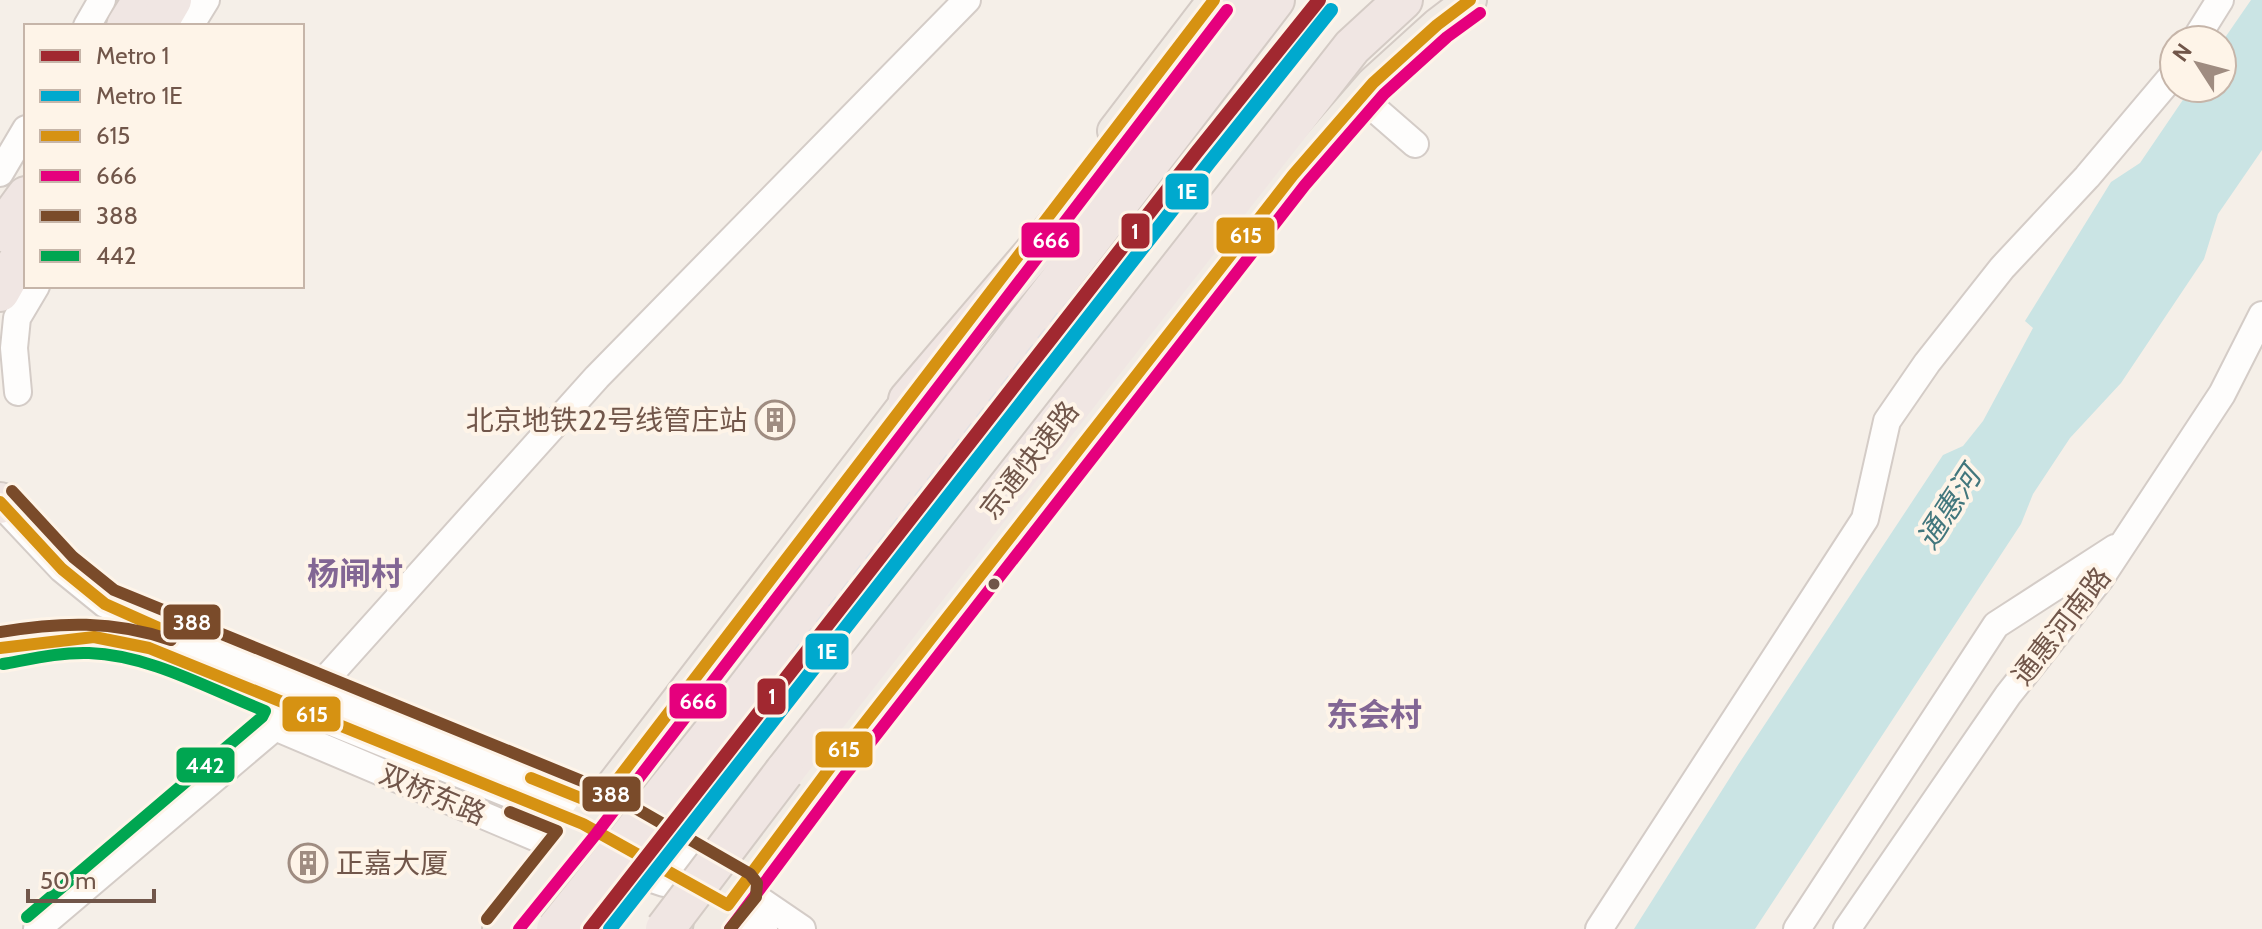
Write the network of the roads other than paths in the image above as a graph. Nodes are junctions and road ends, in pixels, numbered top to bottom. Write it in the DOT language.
graph roads {
  1 [pos="142,0"];
  2 [pos="172,0"];
  3 [pos="206,0"];
  4 [pos="967,0"];
  5 [pos="1214,0"];
  6 [pos="1392,0"];
  7 [pos="1403,0"];
  8 [pos="1470,0"];
  9 [pos="2220,0"];
  10 [pos="1264,2"];
  11 [pos="107,7"];
  12 [pos="89,24"];
  13 [pos="158,24"];
  14 [pos="191,24"];
  15 [pos="2205,24"];
  16 [pos="1352,47"];
  17 [pos="2158,93"];
  18 [pos="1361,97"];
  19 [pos="24,132"];
  20 [pos="1415,144"];
  21 [pos="0,173"];
  22 [pos="24,199"];
  23 [pos="0,232"];
  24 [pos="24,250"];
  25 [pos="35,288"];
  26 [pos="0,292"];
  27 [pos="2262,315"];
  28 [pos="18,392"];
  29 [pos="908,400"];
  30 [pos="0,503"];
  31 [pos="2124,542"];
  32 [pos="0,648"];
  33 [pos="315,691"];
  34 [pos="287,702"];
  35 [pos="275,727"];
  36 [pos="588,817"];
  37 [pos="727,908"];
  38 [pos="53,924"];
  39 [pos="499,929"];
  40 [pos="556,929"];
  41 [pos="665,929"];
  42 [pos="764,929"];
  43 [pos="802,929"];
  44 [pos="1599,929"];
  45 [pos="1797,929"];
  46 [pos="1847,929"];
  1 -- 11 [label="highway"];
  2 -- 13 [label="highway"];
  3 -- 14 [label="street"];
  4 -- 33 [label="street"];
  5 -- 29 [label="main road"];
  6 -- 16 [label="highway"];
  7 -- 16 [label="highway, 京通快速路"];
  8 -- 18 [label="main road"];
  9 -- 15 [label="street"];
  10 -- 29 [label="highway"];
  10 -- 40 [label="highway, bridge"];
  11 -- 12 [label="street"];
  16 -- 41 [label="highway, 京通快速路, bridge"];
  17 -- 44 [label="street"];
  18 -- 20 [label="street"];
  18 -- 37 [label="main road"];
  19 -- 21 [label="street"];
  22 -- 23 [label="highway"];
  24 -- 26 [label="highway"];
  25 -- 28 [label="street"];
  27 -- 31 [label="street, 通惠河南路"];
  29 -- 36 [label="main road"];
  30 -- 33 [label="street, 双桥东路"];
  31 -- 45 [label="street"];
  31 -- 46 [label="street, 通惠河南路"];
  32 -- 34 [label="street, 双桥东路"];
  33 -- 36 [label="street, 双桥东路"];
  34 -- 35 [label="street"];
  34 -- 36 [label="street, 双桥东路"];
  35 -- 36 [label="street, 双桥东路"];
  35 -- 38 [label="street"];
  36 -- 37 [label="street, 双桥东路"];
  36 -- 37 [label="street, 双桥东路"];
  36 -- 39 [label="main road"];
  37 -- 42 [label="street, 双桥东路"];
  37 -- 43 [label="street, 双桥东路"];
}
